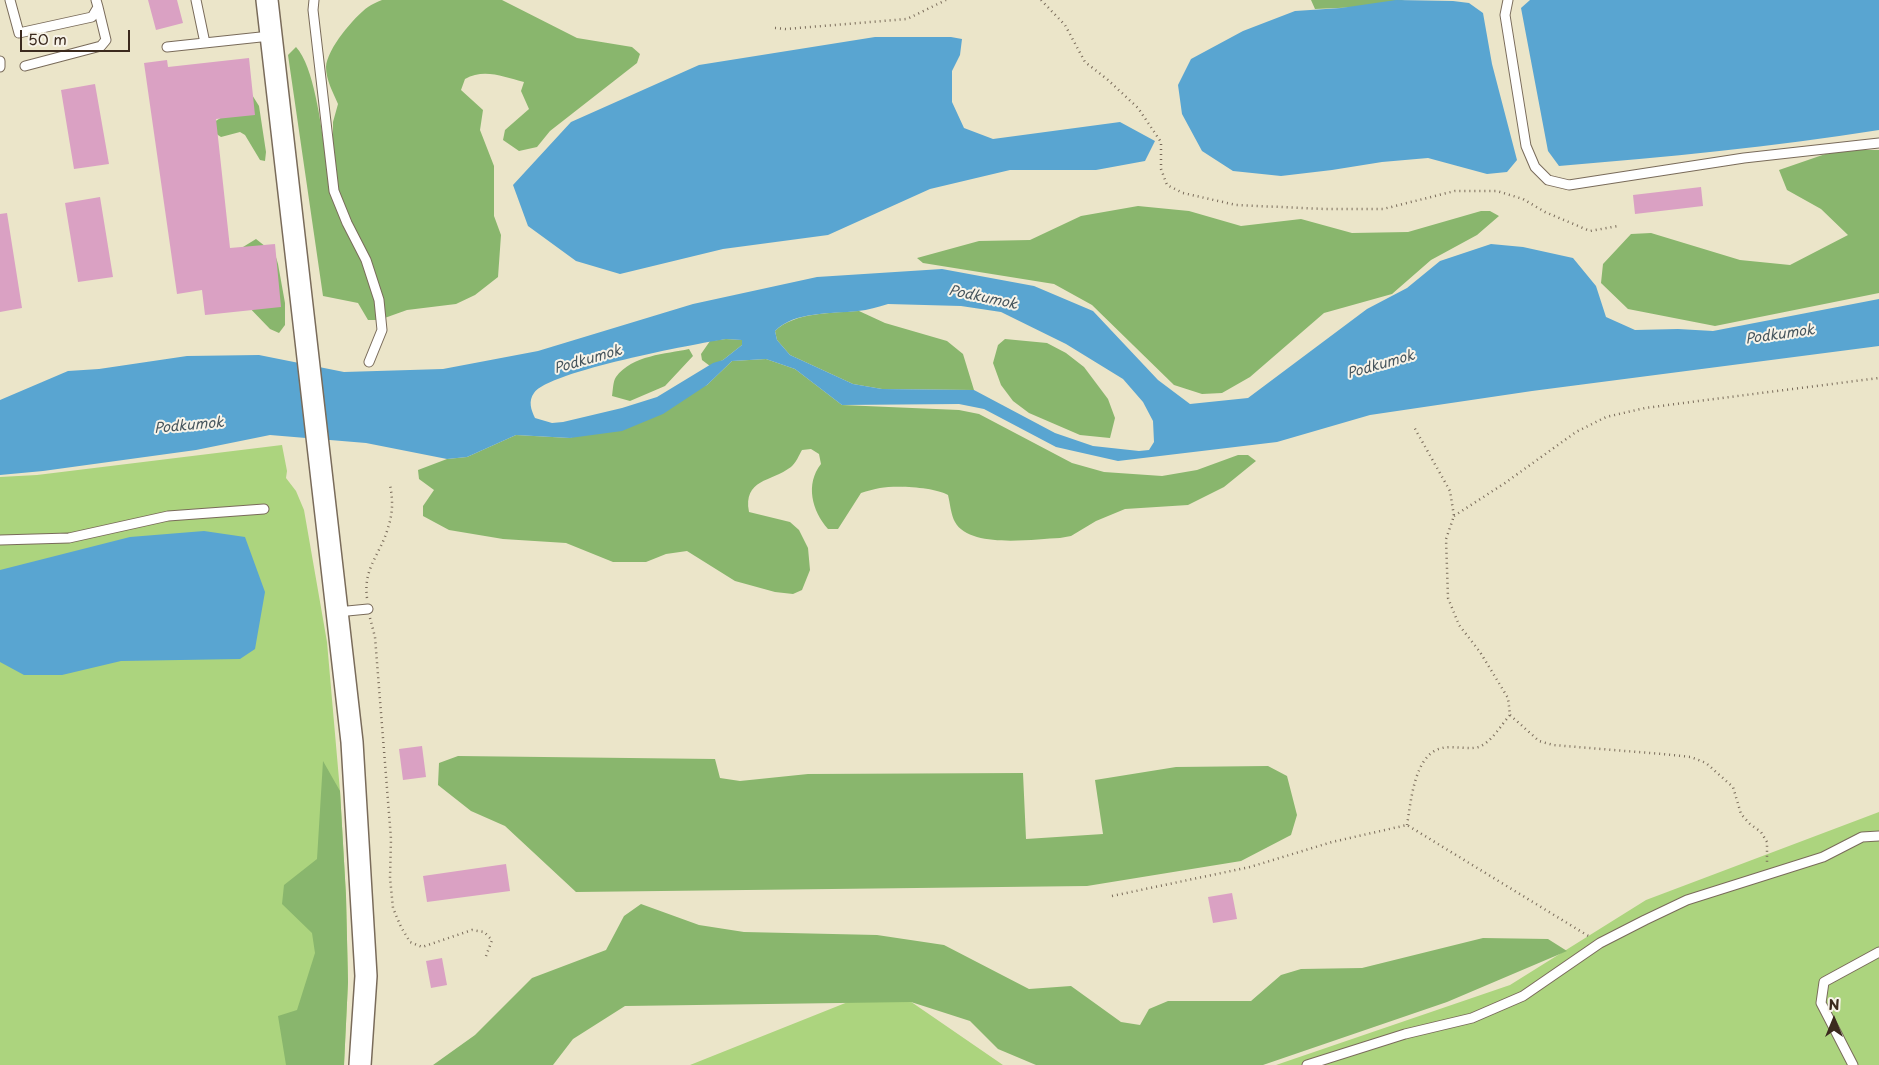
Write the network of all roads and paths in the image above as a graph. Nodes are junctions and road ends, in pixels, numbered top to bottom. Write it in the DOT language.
graph roads {
  1 [pos="10,0"];
  2 [pos="196,0"];
  3 [pos="267,0"];
  4 [pos="314,0"];
  5 [pos="946,0"];
  6 [pos="1041,0"];
  7 [pos="1508,0"];
  8 [pos="97,4"];
  9 [pos="775,28"];
  10 [pos="270,36"];
  11 [pos="205,43"];
  12 [pos="167,47"];
  13 [pos="0,61"];
  14 [pos="25,66"];
  15 [pos="0,67"];
  16 [pos="1879,143"];
  17 [pos="1618,226"];
  18 [pos="370,362"];
  19 [pos="1879,378"];
  20 [pos="1414,427"];
  21 [pos="390,485"];
  22 [pos="264,509"];
  23 [pos="1454,516"];
  24 [pos="0,540"];
  25 [pos="368,609"];
  26 [pos="337,612"];
  27 [pos="1510,715"];
  28 [pos="1406,825"];
  29 [pos="1879,836"];
  30 [pos="1767,875"];
  31 [pos="1112,896"];
  32 [pos="1600,943"];
  33 [pos="1879,952"];
  34 [pos="486,956"];
  35 [pos="360,1065"];
  36 [pos="1307,1065"];
  37 [pos="1853,1065"];
  1 -- 8 [label="lane"];
  2 -- 11 [label="lane"];
  3 -- 10 [label="street"];
  4 -- 18 [label="lane"];
  5 -- 9 [label="path"];
  6 -- 17 [label="path"];
  7 -- 16 [label="lane"];
  8 -- 14 [label="lane"];
  10 -- 11 [label="lane"];
  10 -- 26 [label="street"];
  11 -- 12 [label="lane"];
  13 -- 15 [label="lane"];
  19 -- 23 [label="path"];
  20 -- 23 [label="path"];
  21 -- 25 [label="path"];
  22 -- 24 [label="lane"];
  23 -- 27 [label="path"];
  25 -- 26 [label="lane"];
  25 -- 34 [label="path"];
  26 -- 35 [label="street"];
  27 -- 28 [label="path"];
  27 -- 30 [label="path"];
  28 -- 31 [label="path"];
  28 -- 32 [label="path"];
  29 -- 30 [label="lane"];
  30 -- 32 [label="lane"];
  32 -- 36 [label="lane"];
  33 -- 37 [label="lane"];
}
